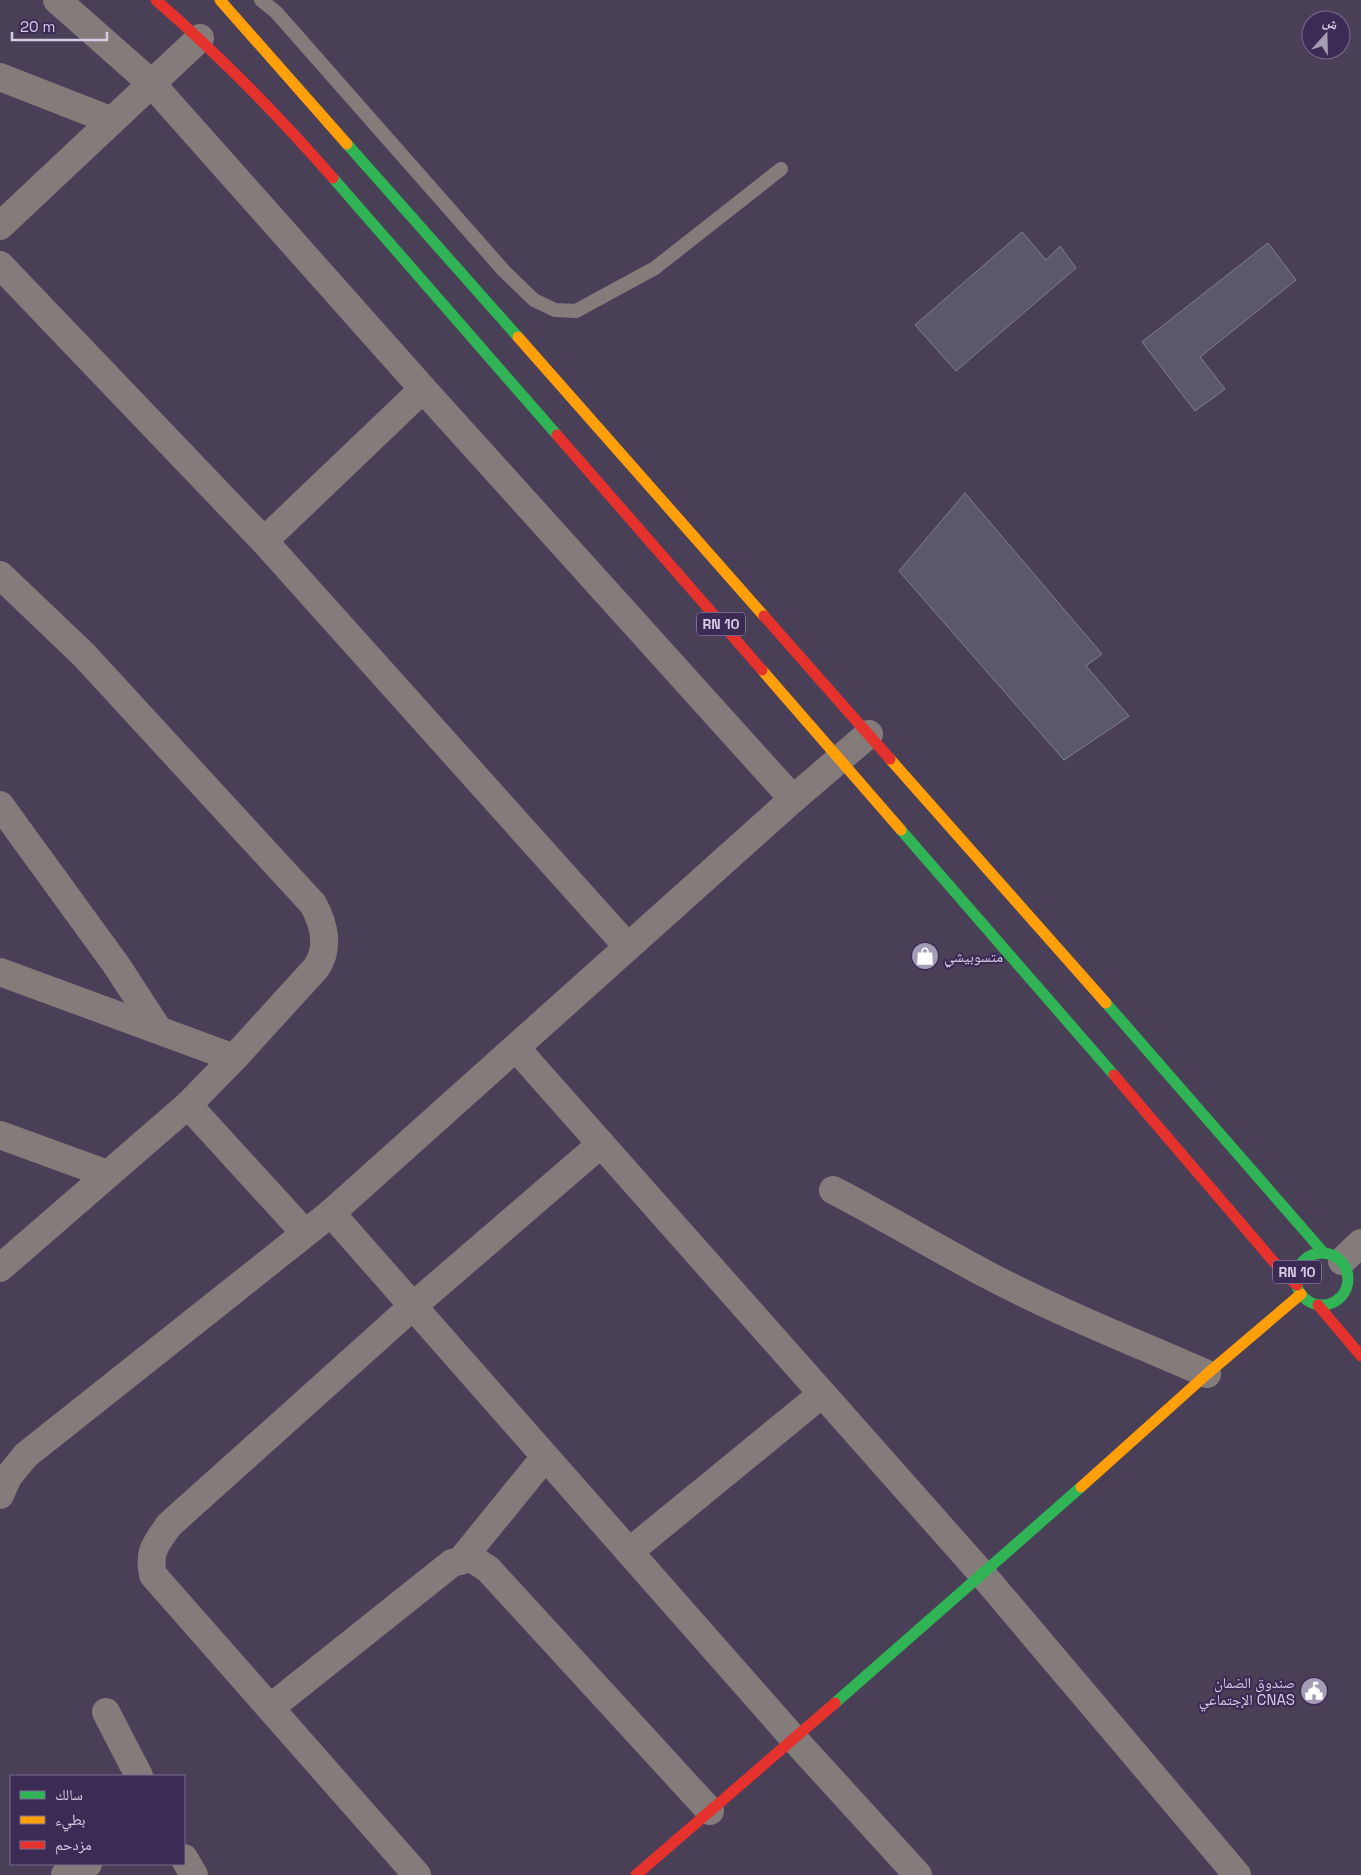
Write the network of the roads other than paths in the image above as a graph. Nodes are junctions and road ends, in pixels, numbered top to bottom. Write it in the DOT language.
graph roads {
  1 [pos="57,0"];
  2 [pos="220,0"];
  3 [pos="261,0"];
  4 [pos="161,2"];
  5 [pos="200,38"];
  6 [pos="0,77"];
  7 [pos="151,83"];
  8 [pos="110,120"];
  9 [pos="781,169"];
  10 [pos="0,226"];
  11 [pos="0,265"];
  12 [pos="423,389"];
  13 [pos="264,542"];
  14 [pos="0,575"];
  15 [pos="869,734"];
  16 [pos="839,758"];
  17 [pos="793,799"];
  18 [pos="0,805"];
  19 [pos="628,947"];
  20 [pos="0,972"];
  21 [pos="158,1030"];
  22 [pos="516,1048"];
  23 [pos="234,1058"];
  24 [pos="188,1105"];
  25 [pos="0,1135"];
  26 [pos="602,1144"];
  27 [pos="107,1174"];
  28 [pos="833,1190"];
  29 [pos="331,1213"];
  30 [pos="305,1233"];
  31 [pos="1344,1260"];
  32 [pos="0,1268"];
  33 [pos="1299,1289"];
  34 [pos="1357,1292"];
  35 [pos="1318,1305"];
  36 [pos="412,1306"];
  37 [pos="1361,1356"];
  38 [pos="1207,1374"];
  39 [pos="822,1394"];
  40 [pos="545,1457"];
  41 [pos="0,1495"];
  42 [pos="629,1552"];
  43 [pos="462,1559"];
  44 [pos="983,1575"];
  45 [pos="270,1708"];
  46 [pos="106,1712"];
  47 [pos="794,1739"];
  48 [pos="138,1775"];
  49 [pos="710,1811"];
  50 [pos="185,1860"];
  51 [pos="86,1865"];
  52 [pos="65,1875"];
  53 [pos="194,1875"];
  54 [pos="417,1875"];
  55 [pos="636,1875"];
  56 [pos="918,1875"];
  57 [pos="1237,1875"];
  1 -- 7 [label="street"];
  2 -- 15 [label="main road, RN 10"];
  3 -- 9 [label="lane"];
  4 -- 5 [label="main road, RN 10"];
  5 -- 7 [label="street"];
  5 -- 16 [label="main road, RN 10"];
  6 -- 8 [label="street"];
  7 -- 8 [label="street"];
  7 -- 12 [label="street"];
  8 -- 10 [label="street"];
  11 -- 13 [label="street"];
  12 -- 13 [label="street"];
  12 -- 17 [label="street"];
  13 -- 19 [label="street"];
  14 -- 23 [label="street"];
  15 -- 16 [label="street"];
  15 -- 31 [label="main road, RN 10"];
  16 -- 17 [label="street"];
  16 -- 33 [label="main road, RN 10"];
  17 -- 19 [label="street"];
  18 -- 21 [label="street"];
  19 -- 22 [label="street"];
  20 -- 21 [label="street"];
  21 -- 23 [label="street"];
  22 -- 26 [label="street"];
  22 -- 29 [label="street"];
  23 -- 24 [label="street"];
  24 -- 27 [label="street"];
  24 -- 30 [label="street"];
  25 -- 27 [label="street"];
  26 -- 36 [label="street"];
  26 -- 39 [label="street"];
  27 -- 32 [label="street"];
  28 -- 38 [label="street"];
  29 -- 30 [label="street"];
  29 -- 36 [label="street"];
  30 -- 41 [label="street"];
  31 -- 33 [label="main road, RN 10"];
  31 -- 34 [label="main road, RN 10"];
  31 -- 35 [label="main road, RN 10"];
  33 -- 35 [label="main road, RN 10"];
  33 -- 38 [label="main road"];
  35 -- 37 [label="main road, RN 10"];
  36 -- 40 [label="street"];
  36 -- 45 [label="street"];
  38 -- 44 [label="main road"];
  39 -- 42 [label="street"];
  39 -- 44 [label="street"];
  40 -- 42 [label="street"];
  40 -- 43 [label="street"];
  42 -- 47 [label="street"];
  43 -- 45 [label="street"];
  43 -- 49 [label="street"];
  44 -- 47 [label="main road"];
  44 -- 57 [label="street"];
  45 -- 54 [label="street"];
  46 -- 48 [label="street"];
  47 -- 49 [label="main road"];
  47 -- 56 [label="street"];
  49 -- 55 [label="main road"];
  50 -- 53 [label="street"];
  51 -- 52 [label="street"];
}
